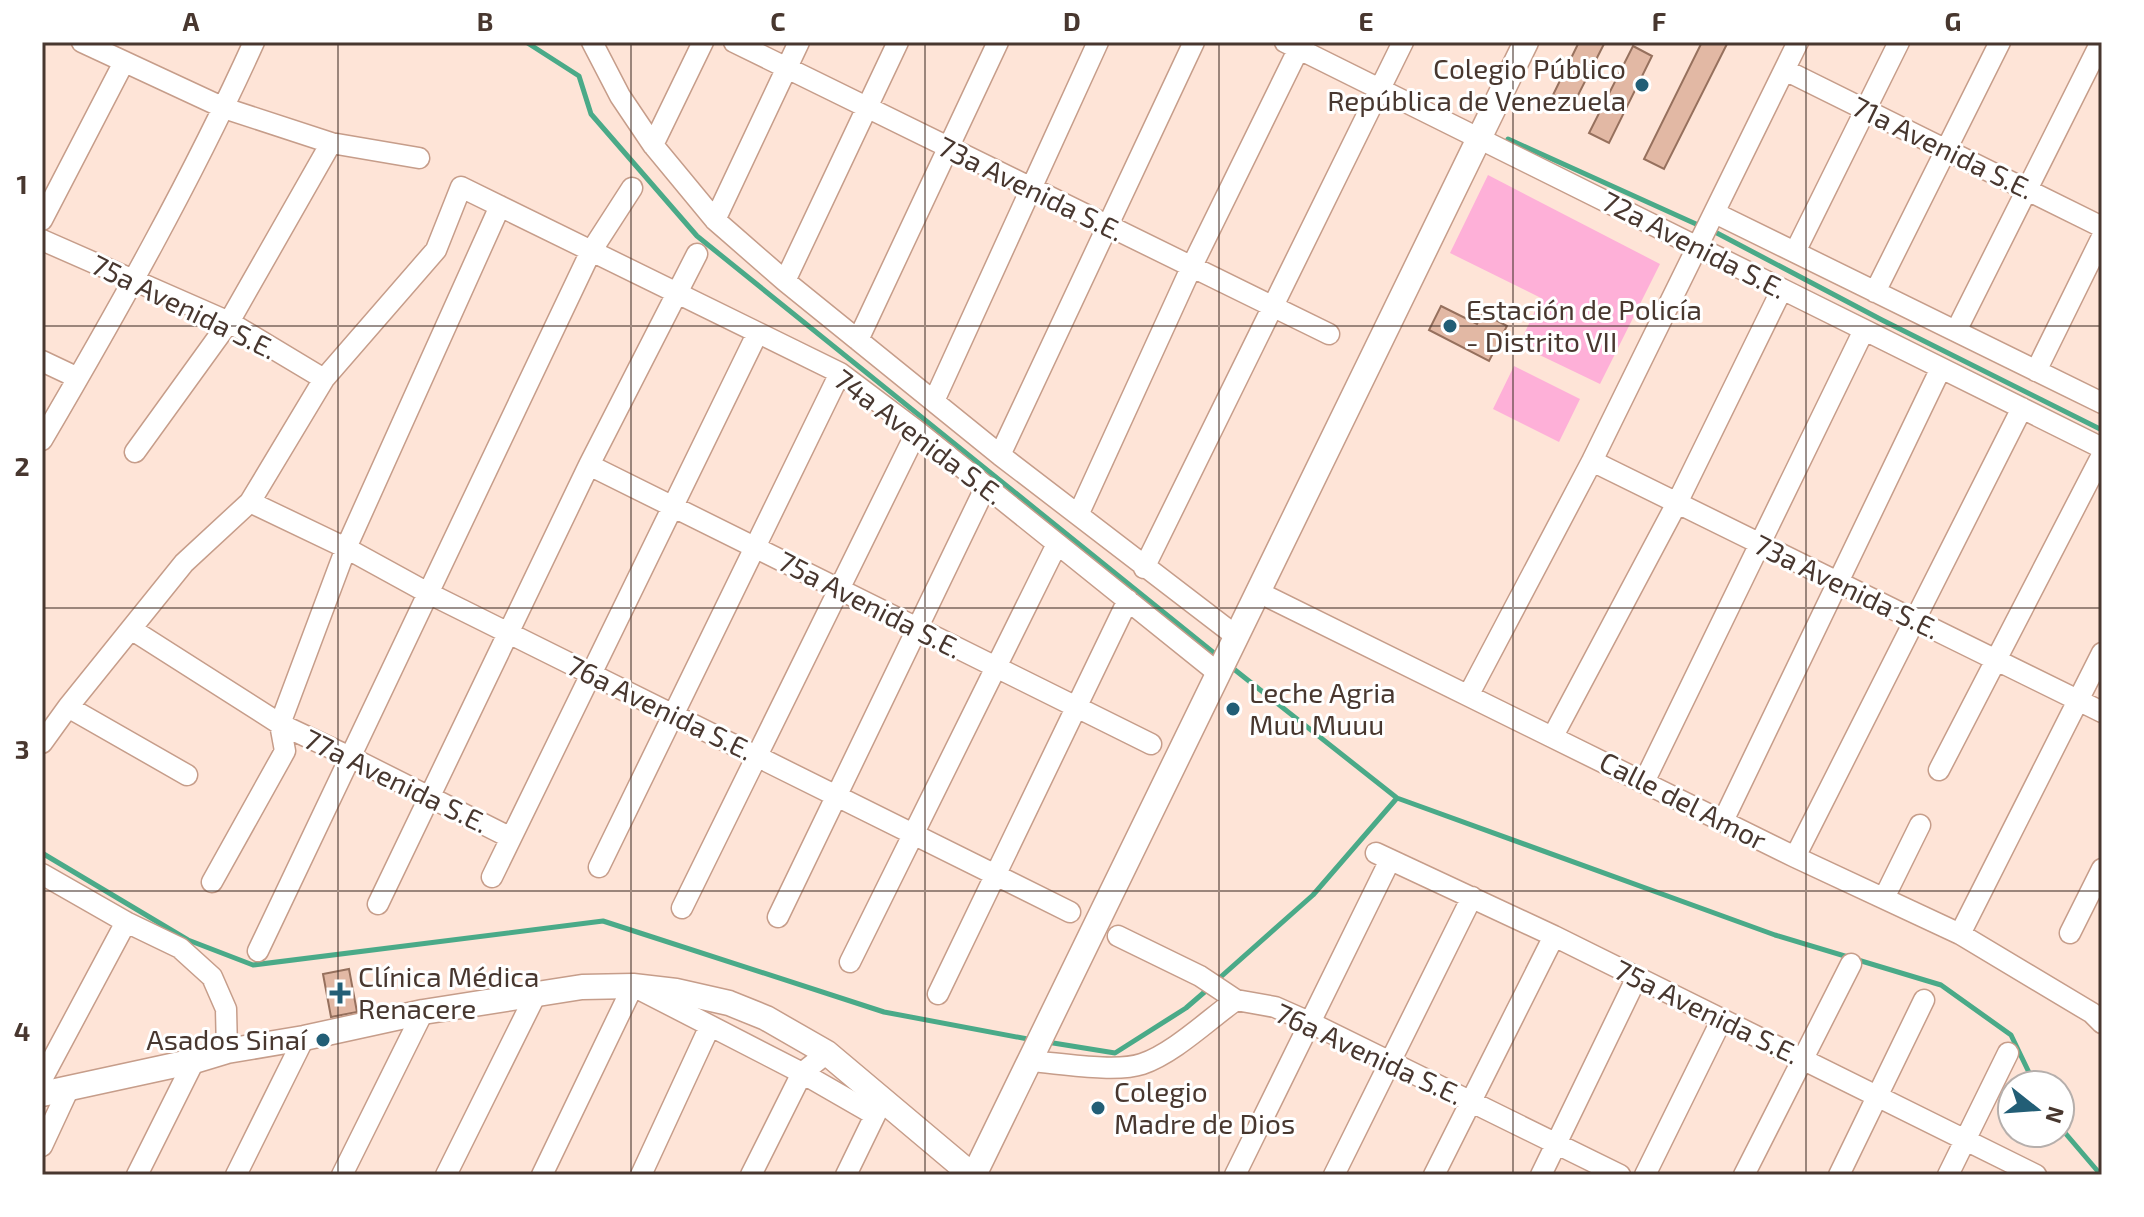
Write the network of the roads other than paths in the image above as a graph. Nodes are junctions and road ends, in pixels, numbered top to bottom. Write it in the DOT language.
graph roads {
  1 [pos="82,42"];
  2 [pos="254,42"];
  3 [pos="592,42"];
  4 [pos="703,42"];
  5 [pos="734,42"];
  6 [pos="799,42"];
  7 [pos="898,42"];
  8 [pos="998,42"];
  9 [pos="1098,42"];
  10 [pos="1194,42"];
  11 [pos="1403,42"];
  12 [pos="1526,42"];
  13 [pos="1798,42"];
  14 [pos="1899,42"];
  15 [pos="2000,42"];
  16 [pos="2101,42"];
  17 [pos="1295,44"];
  18 [pos="124,62"];
  19 [pos="787,69"];
  20 [pos="1785,70"];
  21 [pos="1379,90"];
  22 [pos="224,108"];
  23 [pos="866,108"];
  24 [pos="1865,110"];
  25 [pos="1478,137"];
  26 [pos="331,143"];
  27 [pos="653,145"];
  28 [pos="947,148"];
  29 [pos="1946,150"];
  30 [pos="419,158"];
  31 [pos="632,188"];
  32 [pos="1030,189"];
  33 [pos="2027,190"];
  34 [pos="500,206"];
  35 [pos="1715,213"];
  36 [pos="42,220"];
  37 [pos="715,220"];
  38 [pos="1109,226"];
  39 [pos="2102,227"];
  40 [pos="2102,237"];
  41 [pos="42,240"];
  42 [pos="1697,247"];
  43 [pos="1795,252"];
  44 [pos="590,253"];
  45 [pos="697,254"];
  46 [pos="1191,268"];
  47 [pos="132,279"];
  48 [pos="785,281"];
  49 [pos="1782,289"];
  50 [pos="1875,292"];
  51 [pos="677,294"];
  52 [pos="1272,307"];
  53 [pos="229,322"];
  54 [pos="1864,330"];
  55 [pos="1956,331"];
  56 [pos="757,334"];
  57 [pos="1329,334"];
  58 [pos="858,340"];
  59 [pos="42,361"];
  60 [pos="1941,368"];
  61 [pos="2036,371"];
  62 [pos="840,373"];
  63 [pos="78,378"];
  64 [pos="324,379"];
  65 [pos="934,401"];
  66 [pos="2102,403"];
  67 [pos="2022,408"];
  68 [pos="917,431"];
  69 [pos="42,440"];
  70 [pos="2102,448"];
  71 [pos="135,452"];
  72 [pos="1000,455"];
  73 [pos="2102,455"];
  74 [pos="1592,461"];
  75 [pos="589,465"];
  76 [pos="986,486"];
  77 [pos="250,502"];
  78 [pos="1677,503"];
  79 [pos="673,507"];
  80 [pos="1079,513"];
  81 [pos="1057,544"];
  82 [pos="1760,544"];
  83 [pos="346,548"];
  84 [pos="755,548"];
  85 [pos="1144,568"];
  86 [pos="1838,583"];
  87 [pos="840,588"];
  88 [pos="1258,592"];
  89 [pos="428,593"];
  90 [pos="1128,600"];
  91 [pos="1915,620"];
  92 [pos="917,628"];
  93 [pos="131,629"];
  94 [pos="508,633"];
  95 [pos="1236,636"];
  96 [pos="2102,653"];
  97 [pos="1996,660"];
  98 [pos="995,667"];
  99 [pos="1218,673"];
  100 [pos="591,674"];
  101 [pos="1469,694"];
  102 [pos="2078,701"];
  103 [pos="68,707"];
  104 [pos="1076,708"];
  105 [pos="2102,712"];
  106 [pos="675,716"];
  107 [pos="280,724"];
  108 [pos="1553,736"];
  109 [pos="42,743"];
  110 [pos="1151,744"];
  111 [pos="757,756"];
  112 [pos="350,757"];
  113 [pos="1939,770"];
  114 [pos="187,775"];
  115 [pos="1644,782"];
  116 [pos="837,796"];
  117 [pos="429,797"];
  118 [pos="1723,821"];
  119 [pos="1920,825"];
  120 [pos="913,834"];
  121 [pos="511,838"];
  122 [pos="1795,857"];
  123 [pos="599,867"];
  124 [pos="2102,869"];
  125 [pos="995,874"];
  126 [pos="492,877"];
  127 [pos="44,881"];
  128 [pos="212,882"];
  129 [pos="1472,897"];
  130 [pos="1884,898"];
  131 [pos="378,904"];
  132 [pos="682,908"];
  133 [pos="1070,912"];
  134 [pos="778,917"];
  135 [pos="126,922"];
  136 [pos="2070,933"];
  137 [pos="1960,934"];
  138 [pos="1118,936"];
  139 [pos="1554,936"];
  140 [pos="258,951"];
  141 [pos="850,962"];
  142 [pos="1851,964"];
  143 [pos="1637,977"];
  144 [pos="633,986"];
  145 [pos="536,994"];
  146 [pos="938,994"];
  147 [pos="1236,1000"];
  148 [pos="1924,1000"];
  149 [pos="423,1012"];
  150 [pos="1722,1019"];
  151 [pos="1309,1022"];
  152 [pos="2102,1023"];
  153 [pos="709,1028"];
  154 [pos="304,1038"];
  155 [pos="1036,1046"];
  156 [pos="227,1051"];
  157 [pos="827,1053"];
  158 [pos="2008,1053"];
  159 [pos="1803,1059"];
  160 [pos="194,1061"];
  161 [pos="1390,1062"];
  162 [pos="802,1073"];
  163 [pos="42,1079"];
  164 [pos="69,1088"];
  165 [pos="42,1094"];
  166 [pos="1878,1097"];
  167 [pos="1471,1102"];
  168 [pos="879,1107"];
  169 [pos="1966,1140"];
  170 [pos="1556,1144"];
  171 [pos="42,1146"];
  172 [pos="137,1175"];
  173 [pos="236,1175"];
  174 [pos="342,1175"];
  175 [pos="446,1175"];
  176 [pos="542,1175"];
  177 [pos="641,1175"];
  178 [pos="751,1175"];
  179 [pos="846,1175"];
  180 [pos="973,1175"];
  181 [pos="1235,1175"];
  182 [pos="1334,1175"];
  183 [pos="1434,1175"];
  184 [pos="1541,1175"];
  185 [pos="1620,1175"];
  186 [pos="1645,1175"];
  187 [pos="1744,1175"];
  188 [pos="1839,1175"];
  189 [pos="1948,1175"];
  190 [pos="2036,1175"];
  1 -- 18 [label="street"];
  2 -- 22 [label="street"];
  3 -- 27 [label="street, 74a Avenida S.E."];
  4 -- 27 [label="street"];
  5 -- 19 [label="street, 73a Avenida S.E."];
  6 -- 19 [label="street"];
  7 -- 23 [label="street"];
  8 -- 28 [label="street"];
  9 -- 32 [label="street"];
  10 -- 38 [label="street"];
  11 -- 21 [label="street"];
  12 -- 25 [label="street"];
  13 -- 20 [label="street"];
  14 -- 24 [label="street"];
  15 -- 29 [label="street"];
  16 -- 33 [label="street"];
  17 -- 21 [label="street, 72a Avenida S.E."];
  17 -- 46 [label="street"];
  18 -- 22 [label="street"];
  18 -- 36 [label="street"];
  19 -- 23 [label="street, 73a Avenida S.E."];
  19 -- 37 [label="street"];
  20 -- 24 [label="street, 71a Avenida S.E."];
  20 -- 35 [label="street"];
  21 -- 25 [label="street, 72a Avenida S.E."];
  21 -- 52 [label="street"];
  22 -- 26 [label="street"];
  22 -- 47 [label="street"];
  23 -- 28 [label="street, 73a Avenida S.E."];
  23 -- 48 [label="street"];
  24 -- 29 [label="street, 71a Avenida S.E."];
  24 -- 43 [label="street"];
  25 -- 42 [label="street, 72a Avenida S.E."];
  25 -- 88 [label="street"];
  26 -- 30 [label="street"];
  26 -- 53 [label="street"];
  27 -- 37 [label="street, 74a Avenida S.E."];
  28 -- 32 [label="street, 73a Avenida S.E."];
  28 -- 58 [label="street"];
  29 -- 33 [label="street, 71a Avenida S.E."];
  29 -- 50 [label="street"];
  31 -- 44 [label="street"];
  32 -- 38 [label="street, 73a Avenida S.E."];
  32 -- 65 [label="street"];
  33 -- 39 [label="street, 71a Avenida S.E."];
  33 -- 55 [label="street"];
  34 -- 44 [label="street, 74a Avenida S.E."];
  34 -- 64 [label="street, 74a Avenida S.E."];
  34 -- 83 [label="street"];
  35 -- 42 [label="street"];
  35 -- 43 [label="street, 72a Avenida S.E."];
  37 -- 48 [label="street, 74a Avenida S.E."];
  38 -- 46 [label="street, 73a Avenida S.E."];
  38 -- 72 [label="street"];
  40 -- 61 [label="street"];
  41 -- 47 [label="street, 75a Avenida S.E."];
  42 -- 49 [label="street, 72a Avenida S.E."];
  42 -- 74 [label="street"];
  43 -- 50 [label="street, 72a Avenida S.E."];
  44 -- 51 [label="street, 74a Avenida S.E."];
  44 -- 89 [label="street"];
  45 -- 51 [label="street"];
  46 -- 52 [label="street, 73a Avenida S.E."];
  46 -- 80 [label="street"];
  47 -- 53 [label="street, 75a Avenida S.E."];
  47 -- 63 [label="street"];
  48 -- 58 [label="street, 74a Avenida S.E."];
  49 -- 54 [label="street, 72a Avenida S.E."];
  49 -- 78 [label="street"];
  50 -- 55 [label="street, 72a Avenida S.E."];
  51 -- 56 [label="street, 74a Avenida S.E."];
  51 -- 75 [label="street"];
  52 -- 57 [label="street, 73a Avenida S.E."];
  52 -- 85 [label="street"];
  53 -- 64 [label="street, 75a Avenida S.E."];
  53 -- 71 [label="street"];
  54 -- 60 [label="street, 72a Avenida S.E."];
  54 -- 82 [label="street"];
  55 -- 61 [label="street, 72a Avenida S.E."];
  56 -- 62 [label="street, 74a Avenida S.E."];
  56 -- 79 [label="street"];
  58 -- 65 [label="street, 74a Avenida S.E."];
  59 -- 63 [label="street"];
  60 -- 67 [label="street, 72a Avenida S.E."];
  60 -- 86 [label="street"];
  61 -- 66 [label="street, 72a Avenida S.E."];
  62 -- 68 [label="street, 74a Avenida S.E."];
  62 -- 84 [label="street"];
  63 -- 69 [label="street"];
  64 -- 77 [label="street"];
  65 -- 72 [label="street, 74a Avenida S.E."];
  67 -- 70 [label="street, 72a Avenida S.E."];
  67 -- 91 [label="street"];
  68 -- 76 [label="street, 74a Avenida S.E."];
  68 -- 87 [label="street"];
  72 -- 80 [label="street, 74a Avenida S.E."];
  73 -- 97 [label="street"];
  74 -- 78 [label="street, 73a Avenida S.E."];
  74 -- 101 [label="street"];
  75 -- 79 [label="street, 75a Avenida S.E."];
  75 -- 94 [label="street"];
  76 -- 81 [label="street, 74a Avenida S.E."];
  76 -- 92 [label="street"];
  77 -- 83 [label="street, 76a Avenida S.E."];
  77 -- 93 [label="street"];
  78 -- 82 [label="street, 73a Avenida S.E."];
  78 -- 108 [label="street"];
  79 -- 84 [label="street, 75a Avenida S.E."];
  79 -- 100 [label="street"];
  80 -- 85 [label="street, 74a Avenida S.E."];
  81 -- 90 [label="street, 74a Avenida S.E."];
  81 -- 98 [label="street"];
  82 -- 86 [label="street, 73a Avenida S.E."];
  82 -- 115 [label="street"];
  83 -- 89 [label="street, 76a Avenida S.E."];
  83 -- 107 [label="street"];
  84 -- 87 [label="street, 75a Avenida S.E."];
  84 -- 106 [label="street"];
  85 -- 95 [label="street, 74a Avenida S.E."];
  86 -- 91 [label="street, 73a Avenida S.E."];
  86 -- 118 [label="street"];
  87 -- 92 [label="street, 75a Avenida S.E."];
  87 -- 111 [label="street"];
  88 -- 95 [label="street"];
  88 -- 101 [label="street, Calle del Amor"];
  89 -- 94 [label="street, 76a Avenida S.E."];
  89 -- 112 [label="street"];
  90 -- 99 [label="street, 74a Avenida S.E."];
  90 -- 104 [label="street"];
  91 -- 97 [label="street, 73a Avenida S.E."];
  91 -- 122 [label="street"];
  92 -- 98 [label="street, 75a Avenida S.E."];
  92 -- 116 [label="street"];
  93 -- 103 [label="street"];
  93 -- 107 [label="street, 77a Avenida S.E."];
  94 -- 100 [label="street, 76a Avenida S.E."];
  94 -- 117 [label="street"];
  95 -- 99 [label="street"];
  96 -- 102 [label="street"];
  97 -- 102 [label="street, 73a Avenida S.E."];
  97 -- 113 [label="street"];
  98 -- 104 [label="street, 75a Avenida S.E."];
  98 -- 120 [label="street"];
  99 -- 155 [label="street"];
  100 -- 106 [label="street, 76a Avenida S.E."];
  100 -- 121 [label="street"];
  101 -- 108 [label="street, Calle del Amor"];
  102 -- 105 [label="street, 73a Avenida S.E."];
  102 -- 137 [label="street"];
  103 -- 109 [label="street"];
  103 -- 114 [label="street"];
  104 -- 110 [label="street, 75a Avenida S.E."];
  104 -- 125 [label="street"];
  106 -- 111 [label="street, 76a Avenida S.E."];
  106 -- 123 [label="street"];
  107 -- 112 [label="street, 77a Avenida S.E."];
  107 -- 128 [label="street"];
  108 -- 115 [label="street, Calle del Amor"];
  111 -- 116 [label="street, 76a Avenida S.E."];
  111 -- 132 [label="street"];
  112 -- 117 [label="street, 77a Avenida S.E."];
  112 -- 140 [label="street"];
  115 -- 118 [label="street, Calle del Amor"];
  116 -- 120 [label="street, 76a Avenida S.E."];
  116 -- 134 [label="street"];
  117 -- 121 [label="street, 77a Avenida S.E."];
  117 -- 131 [label="street"];
  118 -- 122 [label="street, Calle del Amor"];
  119 -- 130 [label="street"];
  120 -- 125 [label="street, 76a Avenida S.E."];
  120 -- 141 [label="street"];
  121 -- 126 [label="street"];
  122 -- 130 [label="street, Calle del Amor"];
  124 -- 136 [label="street"];
  125 -- 133 [label="street, 76a Avenida S.E."];
  125 -- 146 [label="street"];
  127 -- 135 [label="street"];
  129 -- 139 [label="street, 75a Avenida S.E."];
  129 -- 151 [label="street, 75a Avenida S.E."];
  129 -- 161 [label="street"];
  130 -- 137 [label="street, Calle del Amor"];
  135 -- 156 [label="street"];
  135 -- 163 [label="street"];
  137 -- 152 [label="street, Calle del Amor"];
  138 -- 147 [label="street, 76a Avenida S.E."];
  139 -- 143 [label="street, 75a Avenida S.E."];
  139 -- 167 [label="street"];
  142 -- 159 [label="street"];
  143 -- 150 [label="street, 75a Avenida S.E."];
  143 -- 170 [label="street"];
  144 -- 145 [label="street"];
  144 -- 153 [label="street"];
  144 -- 157 [label="street"];
  144 -- 176 [label="street"];
  145 -- 149 [label="street"];
  145 -- 175 [label="street"];
  147 -- 151 [label="street, 76a Avenida S.E."];
  147 -- 155 [label="street"];
  148 -- 166 [label="street"];
  149 -- 154 [label="street"];
  149 -- 174 [label="street"];
  150 -- 159 [label="street, 75a Avenida S.E."];
  150 -- 186 [label="street"];
  151 -- 161 [label="street, 76a Avenida S.E."];
  151 -- 181 [label="street"];
  153 -- 162 [label="street"];
  153 -- 177 [label="street"];
  154 -- 156 [label="street"];
  154 -- 173 [label="street"];
  155 -- 180 [label="street"];
  156 -- 160 [label="street"];
  157 -- 162 [label="street"];
  157 -- 168 [label="street"];
  158 -- 169 [label="street"];
  159 -- 166 [label="street, 75a Avenida S.E."];
  159 -- 187 [label="street"];
  160 -- 164 [label="street"];
  160 -- 172 [label="street"];
  161 -- 167 [label="street, 76a Avenida S.E."];
  161 -- 182 [label="street"];
  162 -- 168 [label="street"];
  162 -- 178 [label="street"];
  164 -- 165 [label="street"];
  164 -- 171 [label="street"];
  166 -- 169 [label="street, 75a Avenida S.E."];
  166 -- 188 [label="street"];
  167 -- 170 [label="street, 76a Avenida S.E."];
  167 -- 183 [label="street"];
  168 -- 179 [label="street"];
  168 -- 180 [label="street"];
  169 -- 189 [label="street"];
  169 -- 190 [label="street, 75a Avenida S.E."];
  170 -- 184 [label="street"];
  170 -- 185 [label="street, 76a Avenida S.E."];
}
